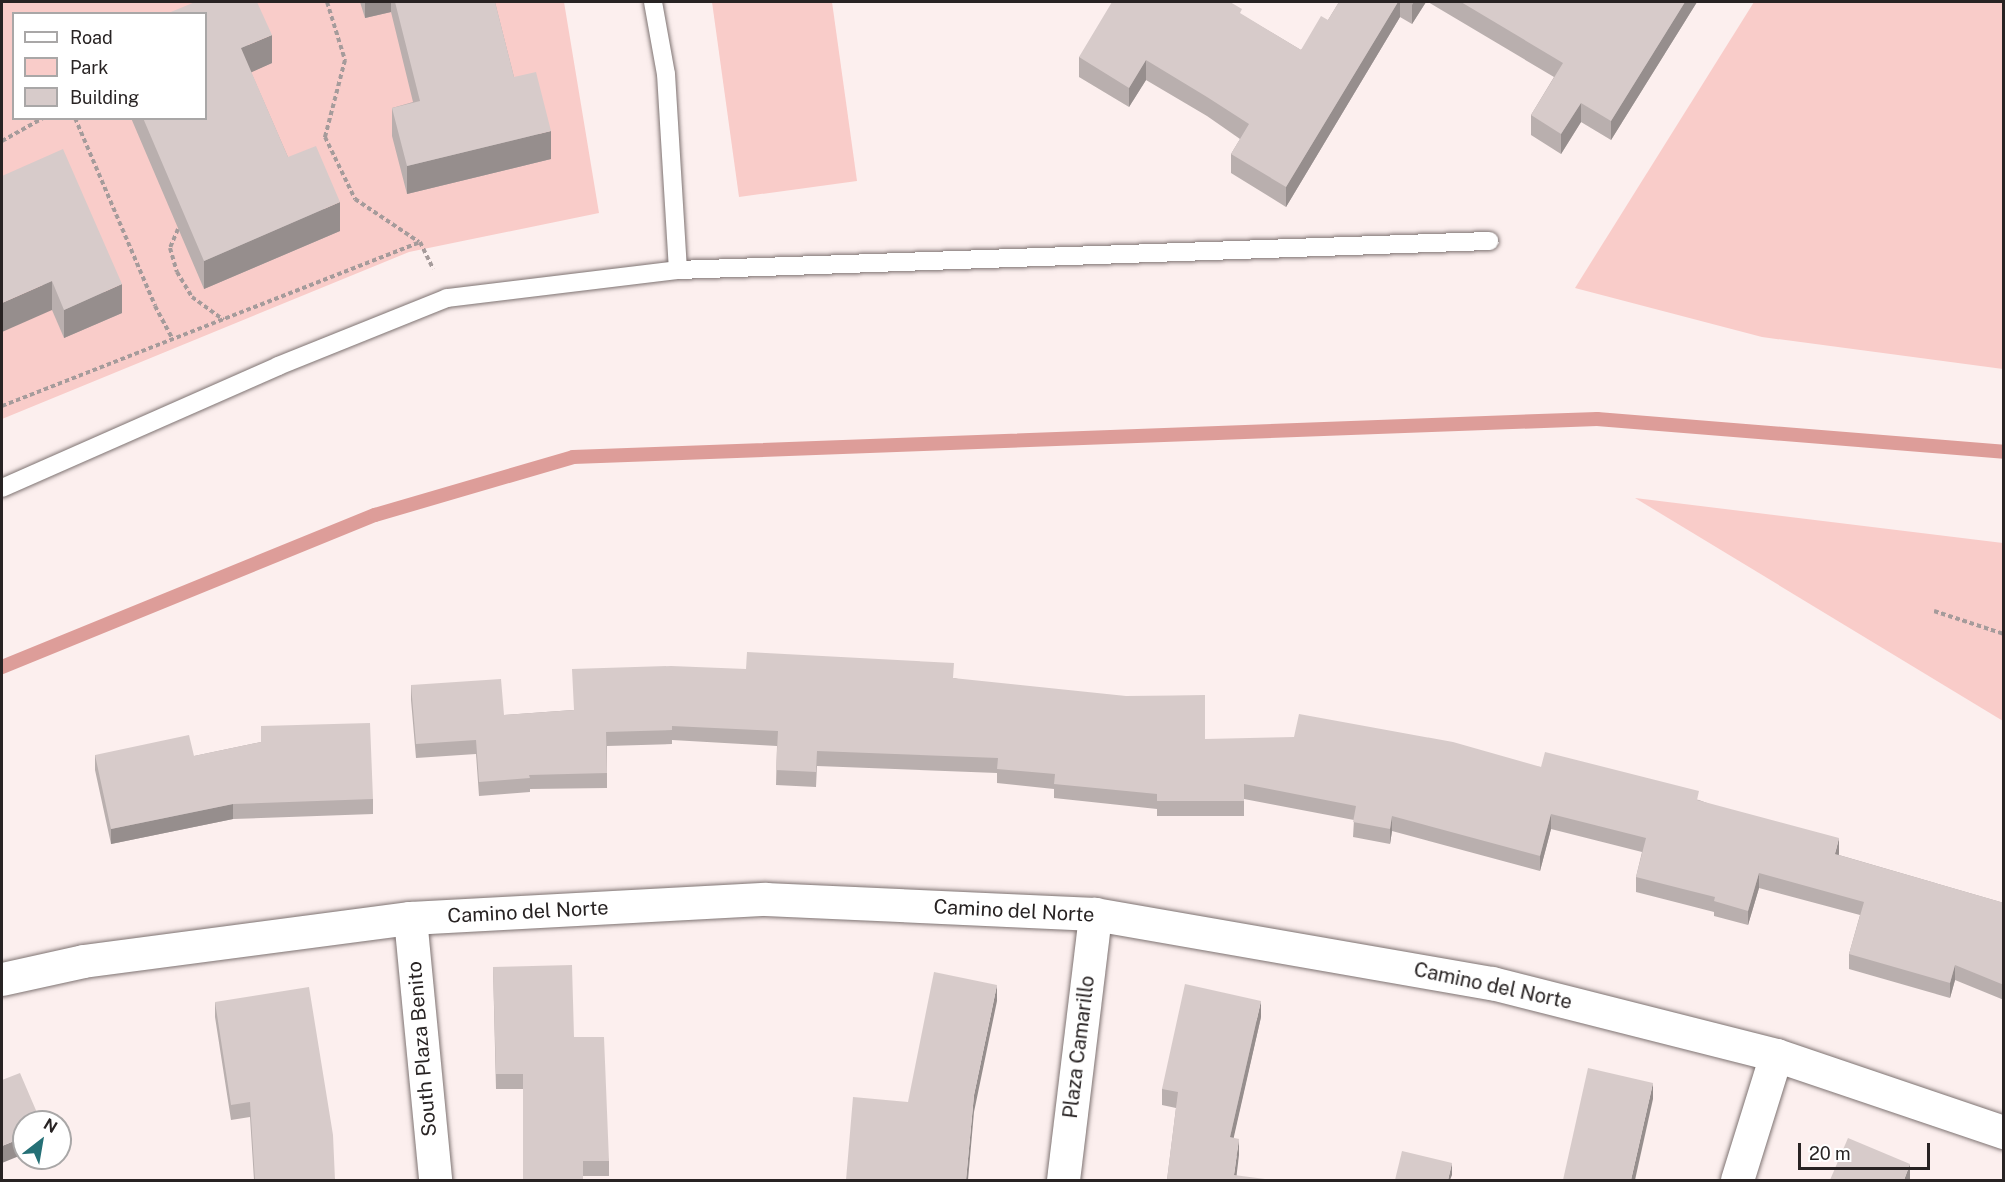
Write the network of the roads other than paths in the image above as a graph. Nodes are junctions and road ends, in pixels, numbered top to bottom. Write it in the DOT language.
graph roads {
  1 [pos="653,2"];
  2 [pos="1489,241"];
  3 [pos="678,270"];
  4 [pos="2,488"];
  5 [pos="1095,914"];
  6 [pos="410,918"];
  7 [pos="2,979"];
  8 [pos="1776,1055"];
  9 [pos="2004,1132"];
  10 [pos="435,1180"];
  11 [pos="1063,1180"];
  12 [pos="1737,1180"];
  1 -- 3 [label="lane"];
  2 -- 3 [label="lane"];
  3 -- 4 [label="lane"];
  5 -- 6 [label="street, Camino del Norte"];
  5 -- 8 [label="street, Camino del Norte"];
  5 -- 11 [label="street, Plaza Camarillo"];
  6 -- 7 [label="street, Camino del Norte"];
  6 -- 10 [label="street, South Plaza Benito"];
  8 -- 9 [label="street, Camino del Norte"];
  8 -- 12 [label="street"];
}
